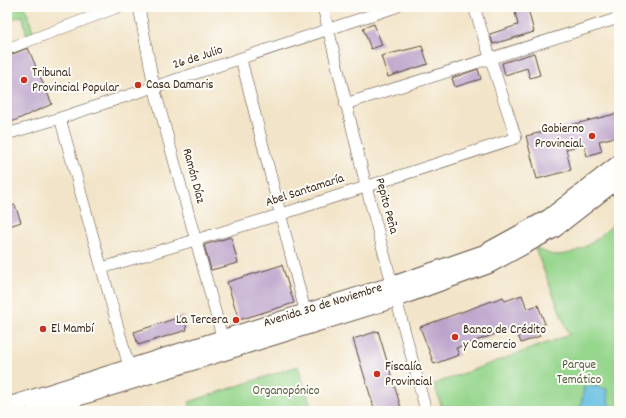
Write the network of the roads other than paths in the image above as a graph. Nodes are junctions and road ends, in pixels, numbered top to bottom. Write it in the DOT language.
graph roads {
  1 [pos="118,7"];
  2 [pos="139,7"];
  3 [pos="322,7"];
  4 [pos="396,7"];
  5 [pos="474,7"];
  6 [pos="618,20"];
  7 [pos="328,29"];
  8 [pos="7,49"];
  9 [pos="490,58"];
  10 [pos="241,59"];
  11 [pos="154,87"];
  12 [pos="345,104"];
  13 [pos="60,118"];
  14 [pos="7,134"];
  15 [pos="619,163"];
  16 [pos="619,179"];
  17 [pos="366,186"];
  18 [pos="282,214"];
  19 [pos="195,240"];
  20 [pos="102,268"];
  21 [pos="394,292"];
  22 [pos="306,311"];
  23 [pos="224,344"];
  24 [pos="131,373"];
  25 [pos="7,406"];
  26 [pos="35,411"];
  27 [pos="426,411"];
  1 -- 8 [label="street"];
  2 -- 11 [label="street, Ramón Díaz"];
  3 -- 7 [label="street, Pepito Peña"];
  4 -- 7 [label="street, 26 de Julio"];
  5 -- 9 [label="street"];
  6 -- 9 [label="street"];
  7 -- 10 [label="street, 26 de Julio"];
  7 -- 12 [label="street, Pepito Peña"];
  9 -- 12 [label="street"];
  9 -- 17 [label="street, Abel Santamaría"];
  10 -- 11 [label="street, 26 de Julio"];
  10 -- 18 [label="street"];
  11 -- 13 [label="street, 26 de Julio"];
  11 -- 19 [label="street, Ramón Díaz"];
  12 -- 17 [label="street, Pepito Peña"];
  13 -- 14 [label="street, 26 de Julio"];
  13 -- 20 [label="street"];
  15 -- 21 [label="main road, Avenida 30 de Noviembre"];
  16 -- 21 [label="main road, Avenida 30 de Noviembre"];
  17 -- 18 [label="street, Abel Santamaría"];
  17 -- 21 [label="street, Pepito Peña"];
  18 -- 19 [label="street, Abel Santamaría"];
  18 -- 22 [label="street"];
  19 -- 20 [label="street, Abel Santamaría"];
  19 -- 23 [label="street, Ramón Díaz"];
  20 -- 24 [label="street"];
  21 -- 22 [label="main road, Avenida 30 de Noviembre"];
  21 -- 23 [label="main road, Avenida 30 de Noviembre"];
  21 -- 27 [label="street, Pepito Peña"];
  22 -- 23 [label="main road, Avenida 30 de Noviembre"];
  23 -- 24 [label="main road, Avenida 30 de Noviembre"];
  24 -- 25 [label="main road, Avenida 30 de Noviembre"];
  24 -- 26 [label="main road, Avenida 30 de Noviembre"];
}
